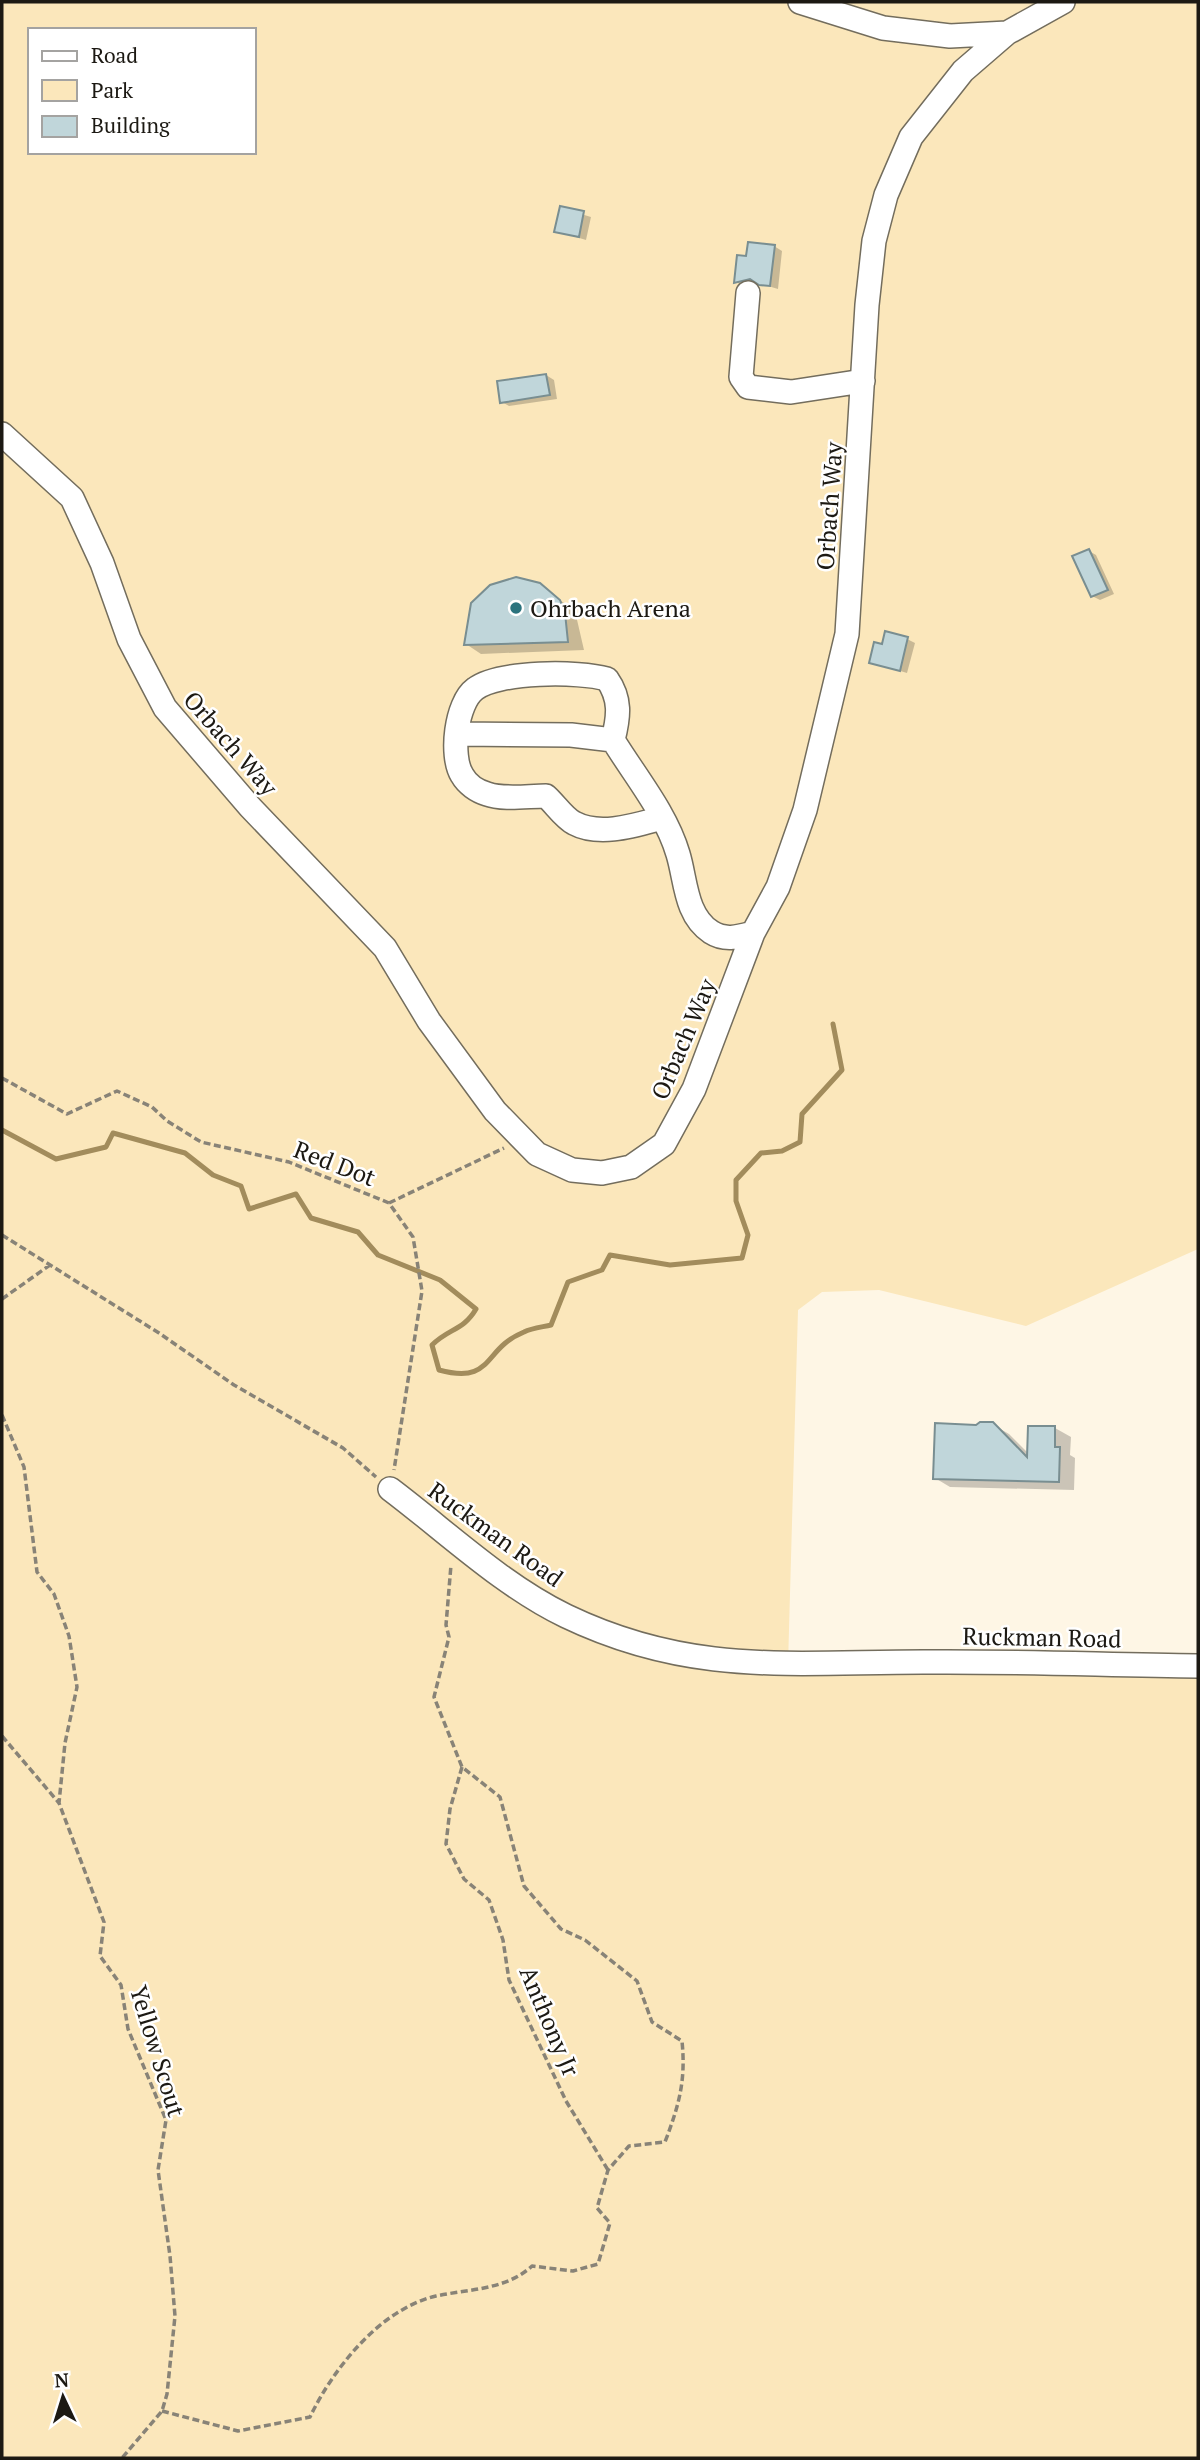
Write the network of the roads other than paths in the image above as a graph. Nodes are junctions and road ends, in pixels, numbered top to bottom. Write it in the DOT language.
graph roads {
  1 [pos="800,2"];
  2 [pos="1063,2"];
  3 [pos="1007,33"];
  4 [pos="748,293"];
  5 [pos="863,381"];
  6 [pos="2,434"];
  7 [pos="457,734"];
  8 [pos="613,740"];
  9 [pos="662,818"];
  10 [pos="753,933"];
  11 [pos="390,1489"];
  12 [pos="1198,1666"];
  1 -- 3 [label="street"];
  2 -- 3 [label="street, Orbach Way"];
  3 -- 5 [label="street, Orbach Way"];
  4 -- 5 [label="street"];
  5 -- 10 [label="street, Orbach Way"];
  6 -- 10 [label="street, Orbach Way"];
  7 -- 8 [label="street"];
  7 -- 8 [label="street"];
  7 -- 9 [label="street"];
  8 -- 9 [label="street"];
  9 -- 10 [label="street"];
  11 -- 12 [label="street, Ruckman Road"];
}
